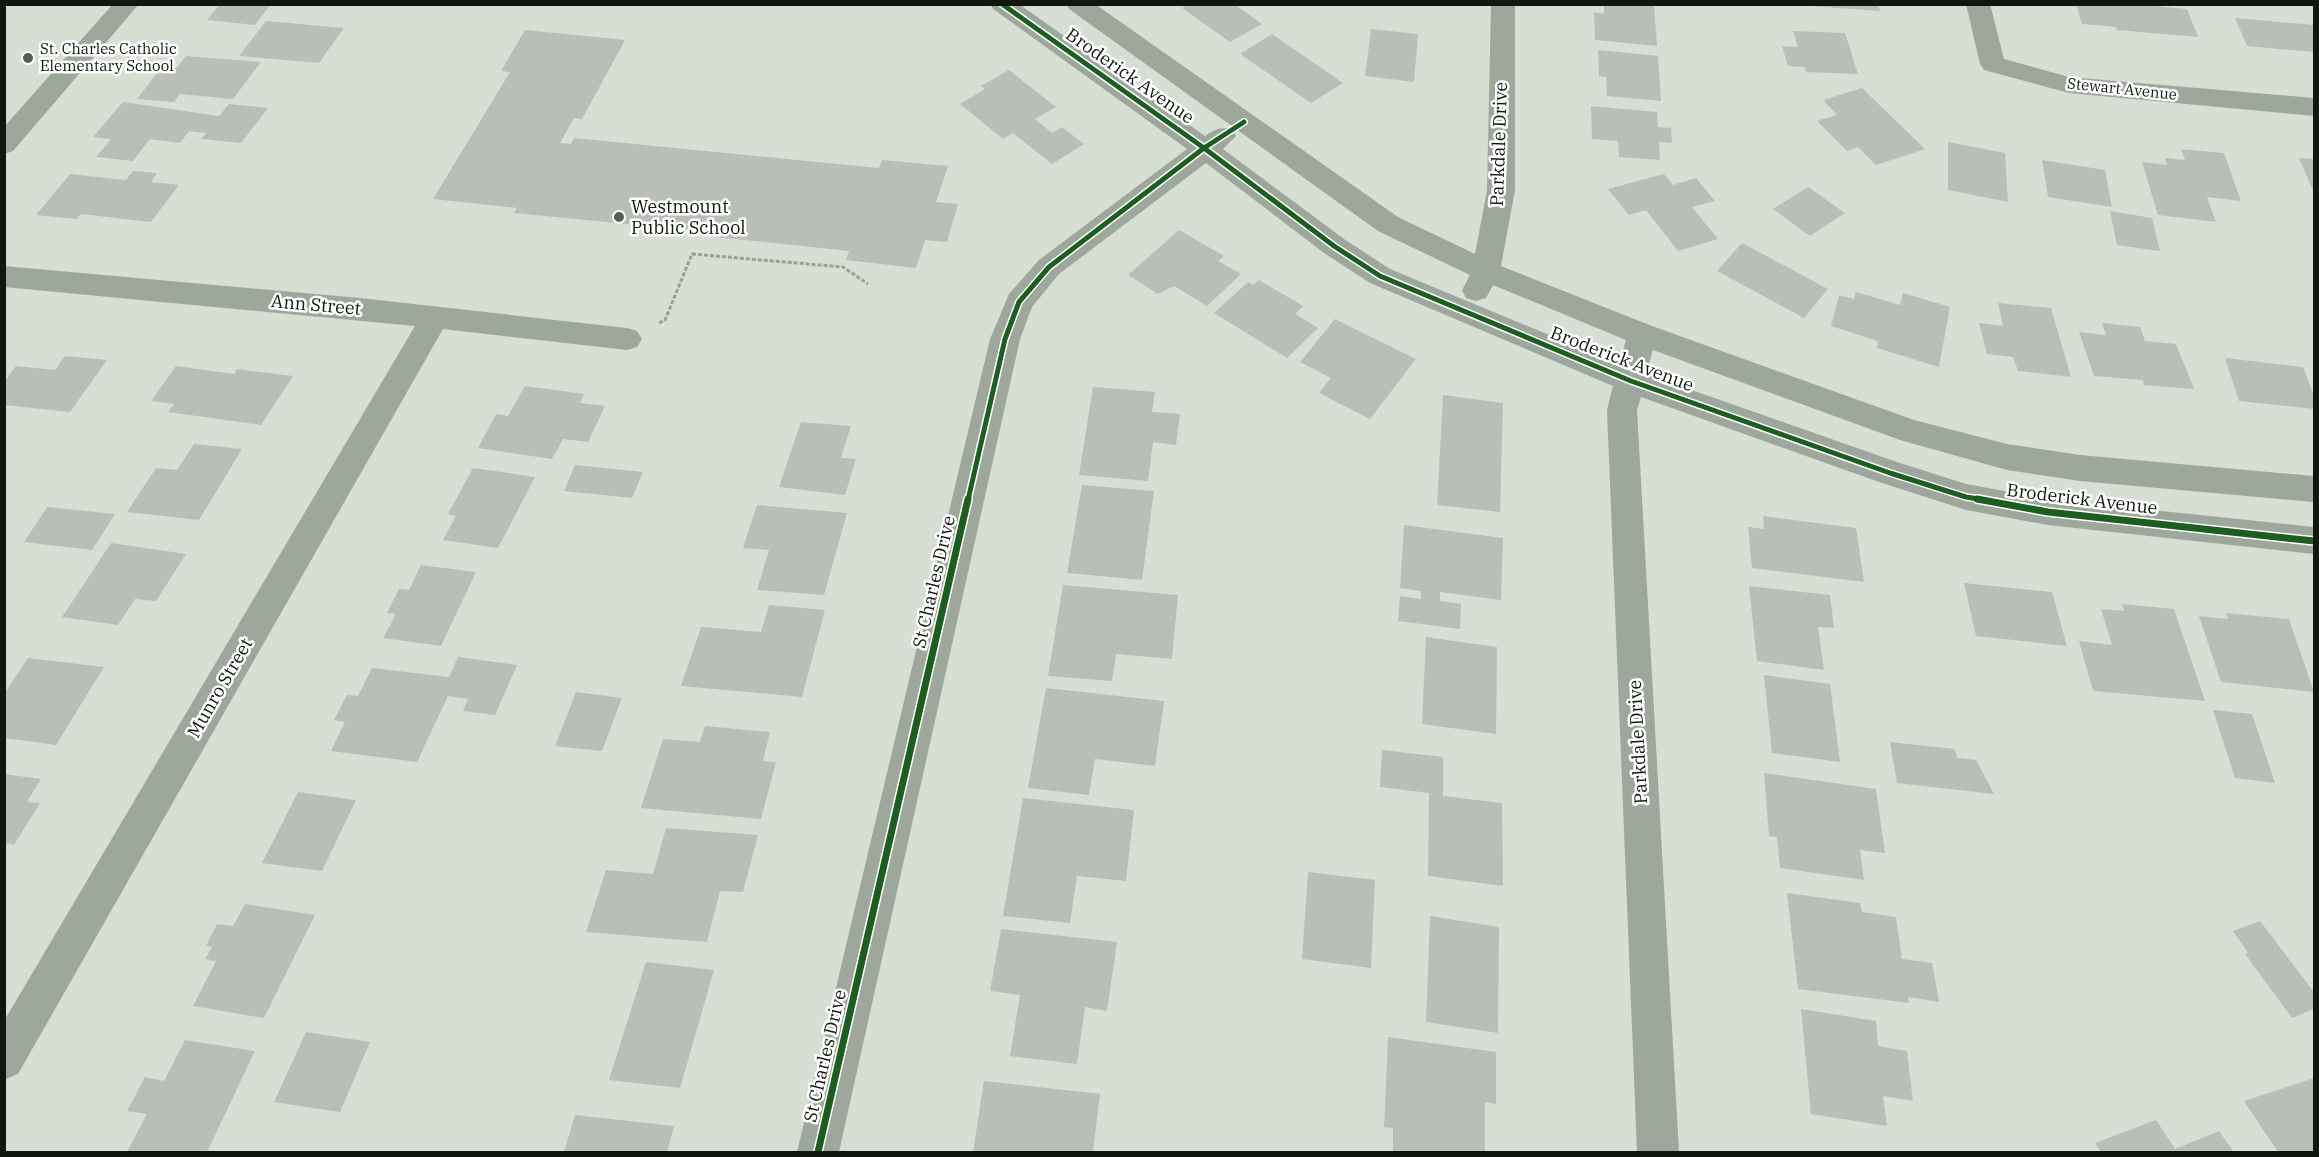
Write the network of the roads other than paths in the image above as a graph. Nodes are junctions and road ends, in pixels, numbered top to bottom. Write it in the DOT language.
graph roads {
  1 [pos="127,4"];
  2 [pos="1002,4"];
  3 [pos="1078,4"];
  4 [pos="1503,4"];
  5 [pos="1978,4"];
  6 [pos="2314,107"];
  7 [pos="1244,122"];
  8 [pos="4,145"];
  9 [pos="1204,148"];
  10 [pos="1486,271"];
  11 [pos="4,276"];
  12 [pos="1463,312"];
  13 [pos="435,317"];
  14 [pos="1642,334"];
  15 [pos="627,339"];
  16 [pos="1631,381"];
  17 [pos="2314,489"];
  18 [pos="2314,541"];
  19 [pos="4,1060"];
  20 [pos="818,1152"];
  21 [pos="1658,1152"];
  1 -- 8 [label="street"];
  2 -- 9 [label="street, Broderick Avenue"];
  3 -- 7 [label="street, Broderick Avenue"];
  4 -- 10 [label="street, Parkdale Drive"];
  5 -- 6 [label="street, Stewart Avenue"];
  7 -- 9 [label="street, St Charles Drive"];
  7 -- 10 [label="street, Broderick Avenue"];
  9 -- 12 [label="street, Broderick Avenue"];
  9 -- 20 [label="street, St Charles Drive"];
  10 -- 12 [label="street, Parkdale Drive"];
  10 -- 14 [label="street, Broderick Avenue"];
  11 -- 13 [label="street, Ann Street"];
  12 -- 16 [label="street, Broderick Avenue"];
  13 -- 15 [label="street, Ann Street"];
  13 -- 19 [label="street, Munro Street"];
  14 -- 16 [label="street, Parkdale Drive"];
  14 -- 17 [label="street, Broderick Avenue"];
  16 -- 18 [label="street, Broderick Avenue"];
  16 -- 21 [label="street, Parkdale Drive"];
}
